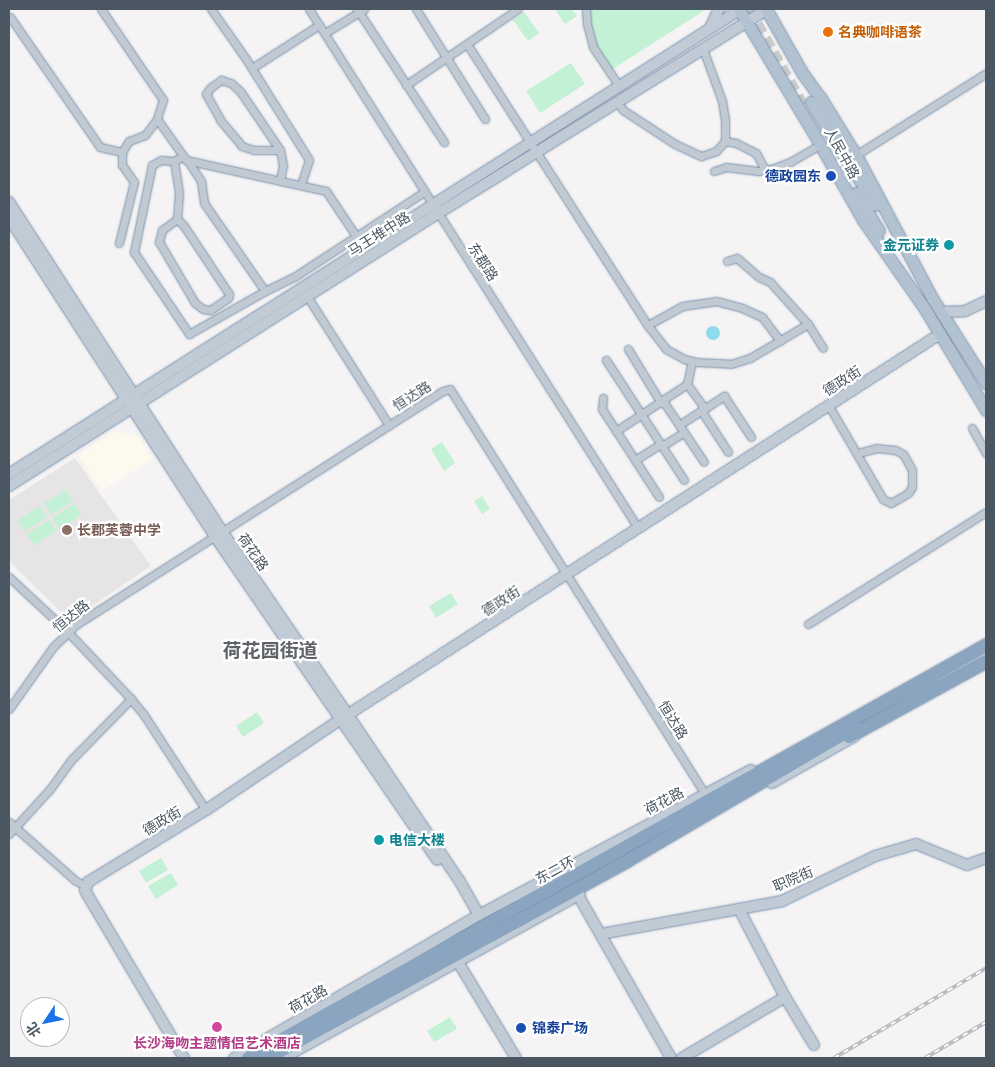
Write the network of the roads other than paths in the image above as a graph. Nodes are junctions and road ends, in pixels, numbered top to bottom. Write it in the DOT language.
graph roads {
  1 [pos="101,9"];
  2 [pos="211,9"];
  3 [pos="309,9"];
  4 [pos="416,9"];
  5 [pos="518,9"];
  6 [pos="586,9"];
  7 [pos="719,9"];
  8 [pos="740,9"];
  9 [pos="766,9"];
  10 [pos="360,10"];
  11 [pos="10,17"];
  12 [pos="747,22"];
  13 [pos="319,25"];
  14 [pos="710,28"];
  15 [pos="325,33"];
  16 [pos="467,44"];
  17 [pos="703,49"];
  18 [pos="788,49"];
  19 [pos="767,56"];
  20 [pos="446,58"];
  21 [pos="252,68"];
  22 [pos="986,73"];
  23 [pos="406,85"];
  24 [pos="619,86"];
  25 [pos="617,102"];
  26 [pos="157,119"];
  27 [pos="485,119"];
  28 [pos="444,142"];
  29 [pos="531,142"];
  30 [pos="726,142"];
  31 [pos="820,145"];
  32 [pos="280,150"];
  33 [pos="122,152"];
  34 [pos="537,152"];
  35 [pos="856,156"];
  36 [pos="185,158"];
  37 [pos="174,160"];
  38 [pos="765,170"];
  39 [pos="714,171"];
  40 [pos="280,181"];
  41 [pos="301,185"];
  42 [pos="424,192"];
  43 [pos="9,202"];
  44 [pos="434,209"];
  45 [pos="9,218"];
  46 [pos="177,219"];
  47 [pos="356,236"];
  48 [pos="119,243"];
  49 [pos="727,260"];
  50 [pos="265,290"];
  51 [pos="307,296"];
  52 [pos="932,298"];
  53 [pos="986,301"];
  54 [pos="925,309"];
  55 [pos="942,312"];
  56 [pos="808,324"];
  57 [pos="648,325"];
  58 [pos="940,334"];
  59 [pos="780,341"];
  60 [pos="824,348"];
  61 [pos="628,349"];
  62 [pos="606,360"];
  63 [pos="692,361"];
  64 [pos="986,383"];
  65 [pos="687,384"];
  66 [pos="603,398"];
  67 [pos="132,402"];
  68 [pos="662,402"];
  69 [pos="829,406"];
  70 [pos="702,409"];
  71 [pos="986,410"];
  72 [pos="642,415"];
  73 [pos="389,425"];
  74 [pos="679,425"];
  75 [pos="972,428"];
  76 [pos="616,431"];
  77 [pos="684,432"];
  78 [pos="751,437"];
  79 [pos="661,445"];
  80 [pos="728,452"];
  81 [pos="986,453"];
  82 [pos="858,454"];
  83 [pos="635,460"];
  84 [pos="704,462"];
  85 [pos="9,474"];
  86 [pos="684,480"];
  87 [pos="9,486"];
  88 [pos="659,497"];
  89 [pos="986,512"];
  90 [pos="638,528"];
  91 [pos="217,533"];
  92 [pos="567,574"];
  93 [pos="9,577"];
  94 [pos="808,624"];
  95 [pos="67,631"];
  96 [pos="986,640"];
  97 [pos="986,646"];
  98 [pos="986,653"];
  99 [pos="986,662"];
  100 [pos="131,699"];
  101 [pos="9,709"];
  102 [pos="878,710"];
  103 [pos="861,711"];
  104 [pos="345,717"];
  105 [pos="868,728"];
  106 [pos="818,739"];
  107 [pos="815,752"];
  108 [pos="705,794"];
  109 [pos="206,810"];
  110 [pos="12,824"];
  111 [pos="9,834"];
  112 [pos="986,858"];
  113 [pos="86,890"];
  114 [pos="578,895"];
  115 [pos="497,905"];
  116 [pos="739,909"];
  117 [pos="511,911"];
  118 [pos="476,916"];
  119 [pos="457,928"];
  120 [pos="600,934"];
  121 [pos="450,944"];
  122 [pos="458,962"];
  123 [pos="785,997"];
  124 [pos="814,1045"];
  125 [pos="273,1055"];
  126 [pos="184,1058"];
  127 [pos="234,1058"];
  128 [pos="248,1058"];
  129 [pos="516,1058"];
  130 [pos="671,1058"];
  131 [pos="682,1058"];
  1 -- 26 [label="street"];
  2 -- 21 [label="street"];
  3 -- 13 [label="street, 东郡路"];
  4 -- 20 [label="street"];
  5 -- 16 [label="street"];
  6 -- 24 [label="street"];
  7 -- 14 [label="main road"];
  8 -- 12 [label="main road, 人民中路"];
  8 -- 14 [label="main road, 马王堆中路"];
  9 -- 12 [label="main road, 马王堆中路"];
  9 -- 18 [label="main road, 人民中路"];
  10 -- 15 [label="street"];
  10 -- 23 [label="street"];
  11 -- 33 [label="street"];
  12 -- 17 [label="main road, 马王堆中路"];
  12 -- 19 [label="main road, 人民中路"];
  13 -- 15 [label="street, 东郡路"];
  13 -- 21 [label="street"];
  14 -- 24 [label="main road, 马王堆中路"];
  15 -- 42 [label="street, 东郡路"];
  16 -- 20 [label="street"];
  16 -- 29 [label="street"];
  17 -- 25 [label="main road, 马王堆中路"];
  17 -- 30 [label="street"];
  18 -- 19 [label="main road"];
  18 -- 35 [label="main road, 人民中路"];
  19 -- 31 [label="main road, 人民中路"];
  20 -- 23 [label="street"];
  20 -- 27 [label="street"];
  21 -- 41 [label="street"];
  22 -- 35 [label="street"];
  23 -- 28 [label="street"];
  24 -- 29 [label="main road, 马王堆中路"];
  25 -- 30 [label="street"];
  25 -- 34 [label="main road, 马王堆中路"];
  26 -- 33 [label="street"];
  26 -- 36 [label="street"];
  29 -- 34 [label="street"];
  29 -- 44 [label="main road, 马王堆中路"];
  30 -- 38 [label="street"];
  31 -- 38 [label="street"];
  31 -- 54 [label="main road, 人民中路"];
  32 -- 32 [label="street"];
  32 -- 40 [label="street"];
  33 -- 48 [label="street"];
  34 -- 44 [label="main road, 马王堆中路"];
  34 -- 57 [label="street"];
  35 -- 52 [label="main road, 人民中路"];
  36 -- 37 [label="street"];
  36 -- 40 [label="street"];
  36 -- 50 [label="street"];
  37 -- 46 [label="street"];
  37 -- 50 [label="street"];
  38 -- 39 [label="street"];
  40 -- 41 [label="street"];
  41 -- 47 [label="street"];
  42 -- 44 [label="street, 东郡路"];
  42 -- 47 [label="street"];
  43 -- 67 [label="main road, 荷花路"];
  44 -- 51 [label="main road, 马王堆中路"];
  44 -- 67 [label="main road, 马王堆中路"];
  44 -- 90 [label="street, 东郡路"];
  45 -- 67 [label="main road, 荷花路"];
  46 -- 46 [label="street"];
  47 -- 50 [label="street"];
  49 -- 56 [label="street"];
  51 -- 67 [label="main road, 马王堆中路"];
  51 -- 73 [label="street"];
  52 -- 54 [label="main road, 人民中路"];
  52 -- 55 [label="main road, 人民中路"];
  53 -- 55 [label="main road"];
  54 -- 58 [label="main road, 人民中路"];
  55 -- 64 [label="main road, 人民中路"];
  56 -- 59 [label="street"];
  56 -- 60 [label="street"];
  57 -- 59 [label="street"];
  57 -- 63 [label="street"];
  58 -- 69 [label="main road, 德政街"];
  58 -- 71 [label="main road, 人民中路"];
  59 -- 63 [label="street"];
  61 -- 68 [label="street"];
  62 -- 72 [label="street"];
  63 -- 65 [label="street"];
  65 -- 68 [label="street"];
  65 -- 70 [label="street"];
  66 -- 76 [label="street"];
  67 -- 85 [label="main road, 马王堆中路"];
  67 -- 87 [label="main road, 马王堆中路"];
  67 -- 91 [label="main road, 荷花路"];
  68 -- 72 [label="street"];
  68 -- 74 [label="street"];
  69 -- 82 [label="street"];
  69 -- 90 [label="main road, 德政街"];
  70 -- 74 [label="street"];
  70 -- 78 [label="street"];
  70 -- 80 [label="street"];
  72 -- 76 [label="street"];
  72 -- 79 [label="street"];
  73 -- 91 [label="street, 恒达路"];
  73 -- 92 [label="street, 恒达路"];
  74 -- 77 [label="street"];
  75 -- 81 [label="street"];
  76 -- 83 [label="street"];
  77 -- 79 [label="street"];
  77 -- 84 [label="street"];
  79 -- 83 [label="street"];
  79 -- 86 [label="street"];
  82 -- 82 [label="street"];
  83 -- 88 [label="street"];
  89 -- 94 [label="street"];
  90 -- 92 [label="main road, 德政街"];
  91 -- 95 [label="street, 恒达路"];
  91 -- 104 [label="main road, 荷花路"];
  92 -- 104 [label="main road, 德政街"];
  92 -- 108 [label="street, 恒达路"];
  93 -- 95 [label="street"];
  95 -- 100 [label="street"];
  95 -- 101 [label="street, 恒达路"];
  96 -- 103 [label="highway"];
  97 -- 102 [label="highway"];
  98 -- 102 [label="highway"];
  99 -- 105 [label="highway"];
  100 -- 109 [label="street"];
  100 -- 110 [label="street"];
  102 -- 106 [label="highway, 东二环"];
  102 -- 107 [label="highway, 东二环"];
  103 -- 106 [label="highway"];
  103 -- 108 [label="main road, 荷花路"];
  104 -- 109 [label="main road, 德政街"];
  104 -- 118 [label="main road, 荷花路"];
  105 -- 107 [label="highway"];
  105 -- 114 [label="main road"];
  106 -- 117 [label="highway, 东二环"];
  107 -- 125 [label="highway, 东二环"];
  108 -- 115 [label="main road, 荷花路"];
  109 -- 113 [label="main road, 德政街"];
  110 -- 111 [label="street"];
  110 -- 113 [label="street"];
  112 -- 116 [label="main road, 职院街"];
  113 -- 126 [label="main road"];
  114 -- 120 [label="main road"];
  114 -- 122 [label="main road"];
  115 -- 117 [label="main road"];
  115 -- 118 [label="main road, 荷花路"];
  116 -- 120 [label="main road, 职院街"];
  116 -- 123 [label="main road"];
  117 -- 121 [label="highway, 东二环"];
  118 -- 119 [label="main road, 荷花路"];
  119 -- 121 [label="main road"];
  119 -- 127 [label="main road, 荷花路"];
  120 -- 130 [label="main road"];
  121 -- 125 [label="highway, 东二环"];
  122 -- 125 [label="main road"];
  122 -- 129 [label="main road"];
  123 -- 124 [label="main road"];
  123 -- 131 [label="main road"];
  125 -- 127 [label="main road"];
  125 -- 128 [label="highway, 东二环"];
}
